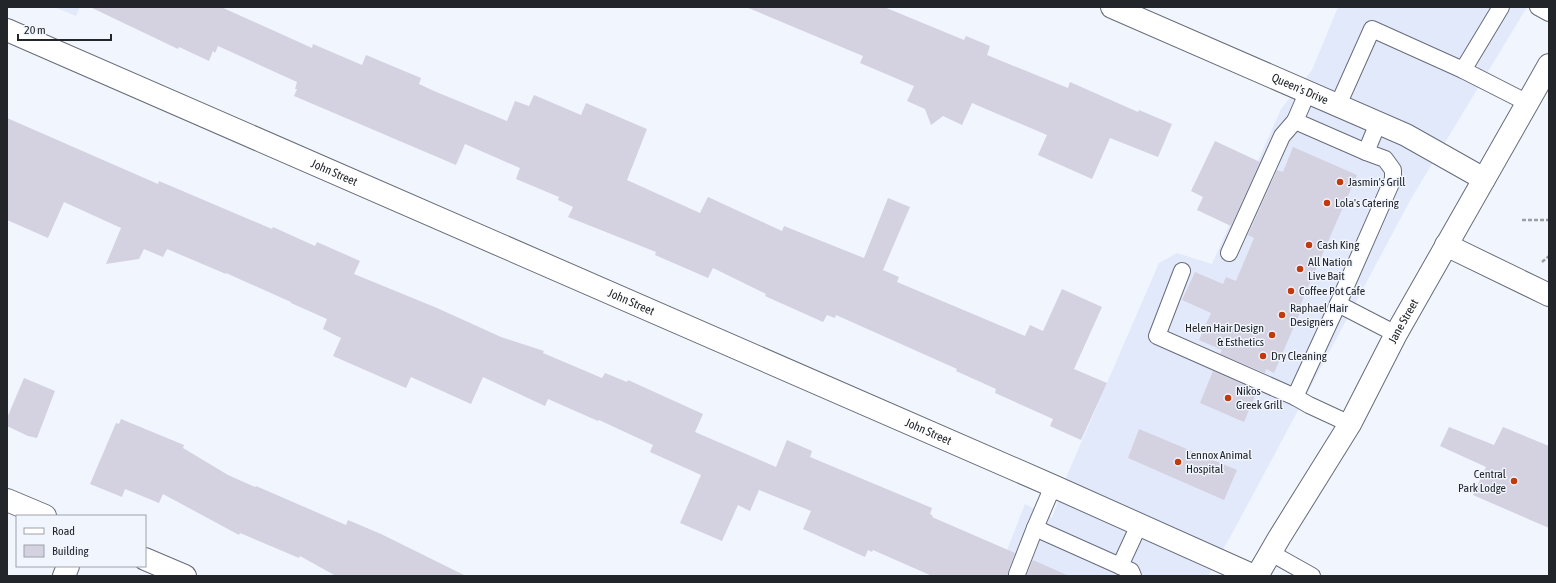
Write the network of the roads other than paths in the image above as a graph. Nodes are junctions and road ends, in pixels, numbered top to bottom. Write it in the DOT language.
graph roads {
  1 [pos="1112,7"];
  2 [pos="1501,7"];
  3 [pos="1538,7"];
  4 [pos="1549,14"];
  5 [pos="7,30"];
  6 [pos="1549,65"];
  7 [pos="1463,70"];
  8 [pos="1308,91"];
  9 [pos="1528,103"];
  10 [pos="1338,105"];
  11 [pos="1295,121"];
  12 [pos="1378,123"];
  13 [pos="1366,152"];
  14 [pos="1484,179"];
  15 [pos="1446,245"];
  16 [pos="1229,253"];
  17 [pos="1182,271"];
  18 [pos="1549,295"];
  19 [pos="1338,304"];
  20 [pos="1396,334"];
  21 [pos="1295,397"];
  22 [pos="1350,424"];
  23 [pos="1053,486"];
  24 [pos="7,500"];
  25 [pos="43,515"];
  26 [pos="1139,525"];
  27 [pos="1035,528"];
  28 [pos="1271,553"];
  29 [pos="146,559"];
  30 [pos="1120,566"];
  31 [pos="1017,574"];
  32 [pos="185,576"];
  33 [pos="1133,576"];
  34 [pos="1256,576"];
  35 [pos="1312,576"];
  1 -- 8 [label="street, Queen's Drive"];
  2 -- 7 [label="lane"];
  3 -- 4 [label="lane"];
  5 -- 23 [label="street, John Street"];
  6 -- 9 [label="street, Jane Street"];
  7 -- 9 [label="lane"];
  7 -- 10 [label="lane"];
  8 -- 10 [label="street, Queen's Drive"];
  8 -- 11 [label="lane"];
  9 -- 14 [label="street, Jane Street"];
  10 -- 12 [label="street, Queen's Drive"];
  11 -- 13 [label="lane"];
  11 -- 16 [label="lane"];
  12 -- 13 [label="lane"];
  12 -- 14 [label="street, Queen's Drive"];
  13 -- 19 [label="lane"];
  14 -- 15 [label="street, Jane Street"];
  15 -- 18 [label="street"];
  15 -- 20 [label="street, Jane Street"];
  17 -- 21 [label="lane"];
  19 -- 20 [label="lane"];
  19 -- 21 [label="lane"];
  20 -- 22 [label="street, Jane Street"];
  21 -- 22 [label="lane"];
  22 -- 28 [label="street, Jane Street"];
  23 -- 26 [label="street, John Street"];
  23 -- 27 [label="lane"];
  24 -- 25 [label="street"];
  26 -- 30 [label="lane"];
  26 -- 34 [label="street, John Street"];
  27 -- 30 [label="lane"];
  27 -- 31 [label="lane"];
  28 -- 34 [label="street, Jane Street"];
  28 -- 35 [label="lane"];
  29 -- 32 [label="street"];
  30 -- 33 [label="lane"];
}
